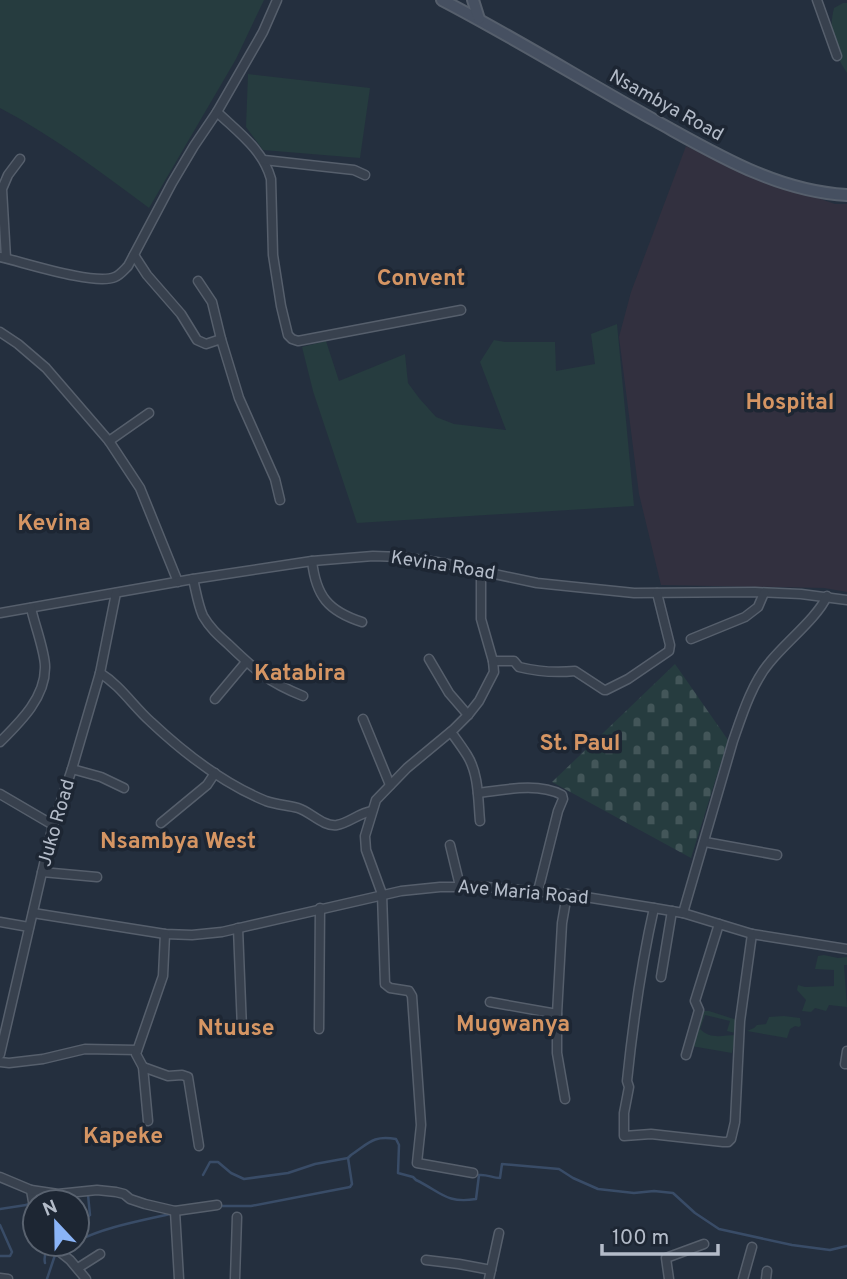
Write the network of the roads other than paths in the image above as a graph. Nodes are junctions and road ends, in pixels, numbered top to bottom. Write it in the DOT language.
graph roads {
  1 [pos="277,0"];
  2 [pos="442,0"];
  3 [pos="473,0"];
  4 [pos="817,0"];
  5 [pos="479,19"];
  6 [pos="837,56"];
  7 [pos="217,112"];
  8 [pos="20,159"];
  9 [pos="264,160"];
  10 [pos="365,175"];
  11 [pos="847,195"];
  12 [pos="134,255"];
  13 [pos="3,257"];
  14 [pos="198,281"];
  15 [pos="461,310"];
  16 [pos="0,332"];
  17 [pos="221,339"];
  18 [pos="149,413"];
  19 [pos="109,441"];
  20 [pos="280,500"];
  21 [pos="312,561"];
  22 [pos="481,571"];
  23 [pos="193,579"];
  24 [pos="178,582"];
  25 [pos="116,593"];
  26 [pos="657,593"];
  27 [pos="764,593"];
  28 [pos="827,596"];
  29 [pos="847,600"];
  30 [pos="31,608"];
  31 [pos="0,613"];
  32 [pos="362,622"];
  33 [pos="691,639"];
  34 [pos="429,659"];
  35 [pos="493,661"];
  36 [pos="246,662"];
  37 [pos="100,673"];
  38 [pos="303,696"];
  39 [pos="215,699"];
  40 [pos="468,715"];
  41 [pos="363,719"];
  42 [pos="451,732"];
  43 [pos="0,742"];
  44 [pos="72,769"];
  45 [pos="215,773"];
  46 [pos="390,785"];
  47 [pos="124,788"];
  48 [pos="478,793"];
  49 [pos="0,794"];
  50 [pos="372,810"];
  51 [pos="480,821"];
  52 [pos="161,824"];
  53 [pos="53,825"];
  54 [pos="705,842"];
  55 [pos="450,845"];
  56 [pos="778,855"];
  57 [pos="42,872"];
  58 [pos="97,877"];
  59 [pos="460,886"];
  60 [pos="538,891"];
  61 [pos="382,894"];
  62 [pos="567,894"];
  63 [pos="320,908"];
  64 [pos="654,908"];
  65 [pos="673,911"];
  66 [pos="33,912"];
  67 [pos="683,913"];
  68 [pos="0,922"];
  69 [pos="719,924"];
  70 [pos="29,927"];
  71 [pos="238,928"];
  72 [pos="166,934"];
  73 [pos="752,934"];
  74 [pos="847,949"];
  75 [pos="661,977"];
  76 [pos="490,1002"];
  77 [pos="557,1014"];
  78 [pos="242,1029"];
  79 [pos="319,1029"];
  80 [pos="138,1050"];
  81 [pos="847,1051"];
  82 [pos="0,1054"];
  83 [pos="686,1055"];
  84 [pos="0,1062"];
  85 [pos="847,1064"];
  86 [pos="143,1067"];
  87 [pos="565,1099"];
  88 [pos="148,1121"];
  89 [pos="199,1146"];
  90 [pos="473,1173"];
  91 [pos="0,1177"];
  92 [pos="26,1188"];
  93 [pos="91,1191"];
  94 [pos="217,1205"];
  95 [pos="175,1211"];
  96 [pos="237,1217"];
  97 [pos="499,1233"];
  98 [pos="704,1244"];
  99 [pos="752,1247"];
  100 [pos="100,1254"];
  101 [pos="66,1258"];
  102 [pos="426,1260"];
  103 [pos="78,1268"];
  104 [pos="490,1275"];
  105 [pos="0,1278"];
  106 [pos="8,1279"];
  107 [pos="86,1279"];
  108 [pos="179,1279"];
  109 [pos="234,1279"];
  110 [pos="669,1279"];
  111 [pos="743,1279"];
  1 -- 7 [label="street"];
  2 -- 5 [label="main road, Nsambya Road"];
  3 -- 5 [label="main road"];
  4 -- 6 [label="street"];
  5 -- 11 [label="main road, Nsambya Road"];
  7 -- 9 [label="street"];
  7 -- 12 [label="street"];
  8 -- 13 [label="street"];
  9 -- 10 [label="street"];
  9 -- 15 [label="street"];
  12 -- 13 [label="street"];
  12 -- 17 [label="street"];
  14 -- 17 [label="street"];
  16 -- 19 [label="street"];
  17 -- 20 [label="street"];
  18 -- 19 [label="street"];
  19 -- 24 [label="street"];
  21 -- 22 [label="street, Kevina Road"];
  21 -- 23 [label="street, Kevina Road"];
  21 -- 32 [label="street"];
  22 -- 26 [label="street, Kevina Road"];
  22 -- 35 [label="street"];
  23 -- 24 [label="street, Kevina Road"];
  23 -- 36 [label="street"];
  24 -- 25 [label="street, Kevina Road"];
  25 -- 30 [label="street, Kevina Road"];
  25 -- 37 [label="street, Juko Road"];
  26 -- 27 [label="street, Kevina Road"];
  26 -- 35 [label="street"];
  27 -- 28 [label="street, Kevina Road"];
  27 -- 33 [label="street"];
  28 -- 29 [label="street, Kevina Road"];
  28 -- 54 [label="street"];
  30 -- 31 [label="street, Kevina Road"];
  30 -- 43 [label="street"];
  34 -- 40 [label="street"];
  35 -- 40 [label="street"];
  36 -- 38 [label="street"];
  36 -- 39 [label="street"];
  37 -- 44 [label="street, Juko Road"];
  37 -- 45 [label="street"];
  40 -- 42 [label="street"];
  41 -- 46 [label="street"];
  42 -- 46 [label="street"];
  42 -- 48 [label="street"];
  44 -- 47 [label="street"];
  44 -- 53 [label="street, Juko Road"];
  45 -- 50 [label="street"];
  45 -- 52 [label="street"];
  46 -- 50 [label="street"];
  48 -- 51 [label="street"];
  48 -- 60 [label="street"];
  49 -- 53 [label="street"];
  50 -- 61 [label="street"];
  53 -- 57 [label="street, Juko Road"];
  54 -- 56 [label="street"];
  54 -- 67 [label="street"];
  55 -- 59 [label="street"];
  57 -- 58 [label="street"];
  57 -- 66 [label="street, Juko Road"];
  59 -- 60 [label="street, Ave Maria Road"];
  59 -- 61 [label="street, Ave Maria Road"];
  60 -- 62 [label="street, Ave Maria Road"];
  61 -- 63 [label="street, Ave Maria Road"];
  61 -- 90 [label="street"];
  62 -- 64 [label="street, Ave Maria Road"];
  62 -- 77 [label="street"];
  63 -- 71 [label="street, Ave Maria Road"];
  63 -- 79 [label="street"];
  64 -- 65 [label="street, Ave Maria Road"];
  64 -- 73 [label="street"];
  65 -- 67 [label="street, Ave Maria Road"];
  65 -- 75 [label="street"];
  66 -- 70 [label="street, Juko Road"];
  66 -- 72 [label="street, Ave Maria Road"];
  67 -- 69 [label="street, Ave Maria Road"];
  68 -- 70 [label="street"];
  69 -- 73 [label="street, Ave Maria Road"];
  69 -- 83 [label="street"];
  70 -- 82 [label="street, Juko Road"];
  71 -- 72 [label="street, Ave Maria Road"];
  71 -- 78 [label="street"];
  72 -- 80 [label="street"];
  73 -- 74 [label="street, Ave Maria Road"];
  76 -- 77 [label="street"];
  77 -- 87 [label="street"];
  80 -- 84 [label="street"];
  80 -- 86 [label="street"];
  81 -- 85 [label="street"];
  86 -- 88 [label="street"];
  86 -- 89 [label="street"];
  91 -- 92 [label="street"];
  93 -- 95 [label="street"];
  94 -- 95 [label="street"];
  95 -- 108 [label="street"];
  96 -- 109 [label="street"];
  97 -- 104 [label="street"];
  98 -- 110 [label="street"];
  99 -- 111 [label="street"];
  100 -- 103 [label="street"];
  101 -- 103 [label="street"];
  102 -- 104 [label="street"];
  103 -- 107 [label="street"];
  105 -- 106 [label="street"];
}
